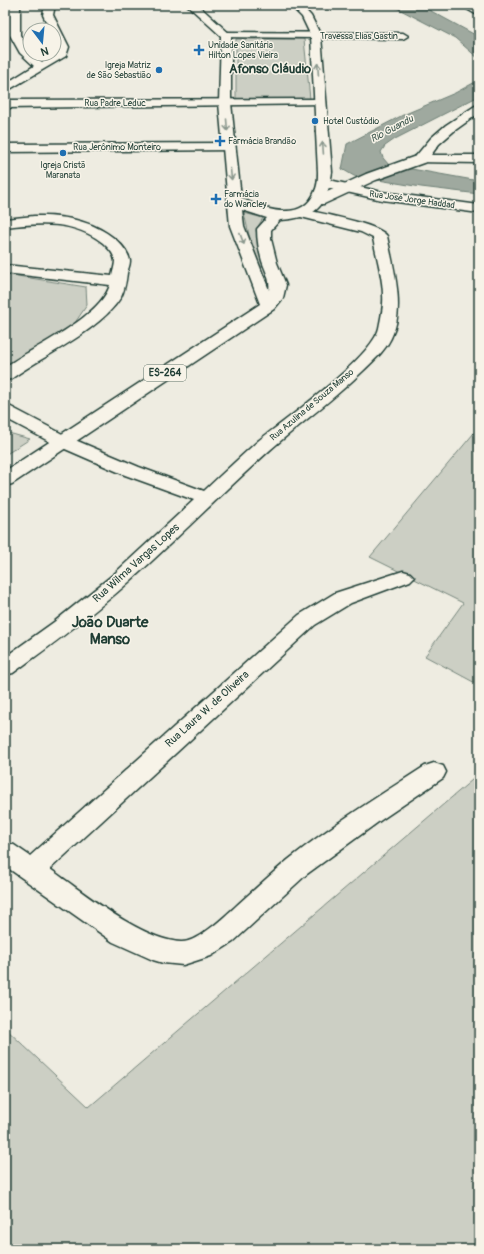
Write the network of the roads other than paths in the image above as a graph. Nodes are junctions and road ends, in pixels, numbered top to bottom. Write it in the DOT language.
graph roads {
  1 [pos="15,5"];
  2 [pos="50,5"];
  3 [pos="192,5"];
  4 [pos="333,5"];
  5 [pos="465,5"];
  6 [pos="297,7"];
  7 [pos="479,8"];
  8 [pos="479,13"];
  9 [pos="226,35"];
  10 [pos="316,36"];
  11 [pos="403,36"];
  12 [pos="38,68"];
  13 [pos="10,74"];
  14 [pos="5,88"];
  15 [pos="225,102"];
  16 [pos="320,102"];
  17 [pos="5,104"];
  18 [pos="479,108"];
  19 [pos="229,147"];
  20 [pos="5,148"];
  21 [pos="420,159"];
  22 [pos="479,159"];
  23 [pos="325,185"];
  24 [pos="345,189"];
  25 [pos="236,201"];
  26 [pos="319,201"];
  27 [pos="479,209"];
  28 [pos="302,213"];
  29 [pos="276,216"];
  30 [pos="5,223"];
  31 [pos="5,269"];
  32 [pos="118,281"];
  33 [pos="268,306"];
  34 [pos="5,375"];
  35 [pos="5,411"];
  36 [pos="62,441"];
  37 [pos="5,480"];
  38 [pos="207,498"];
  39 [pos="402,577"];
  40 [pos="5,668"];
  41 [pos="434,772"];
  42 [pos="5,852"];
  43 [pos="30,871"];
  1 -- 12 [label="street"];
  2 -- 12 [label="street"];
  3 -- 9 [label="street"];
  4 -- 6 [label="street"];
  5 -- 7 [label="street"];
  5 -- 8 [label="street"];
  6 -- 10 [label="street"];
  9 -- 10 [label="street, Travessa Elias Gastin"];
  9 -- 15 [label="street"];
  10 -- 11 [label="street, Travessa Elias Gastin"];
  16 -- 10 [label="street, one-way"];
  12 -- 13 [label="street"];
  12 -- 14 [label="street"];
  15 -- 16 [label="street, Rua Padre Leduc"];
  15 -- 17 [label="street, Rua Padre Leduc"];
  15 -- 19 [label="street, one-way"];
  23 -- 16 [label="street, one-way"];
  18 -- 21 [label="street"];
  19 -- 20 [label="street, Rua Jerônimo Monteiro"];
  19 -- 25 [label="street, one-way"];
  21 -- 22 [label="street"];
  21 -- 24 [label="street"];
  23 -- 24 [label="street, Rua José Jorge Haddad"];
  23 -- 26 [label="street"];
  24 -- 26 [label="street"];
  24 -- 27 [label="street, Rua José Jorge Haddad"];
  25 -- 29 [label="street"];
  25 -- 33 [label="street, one-way"];
  26 -- 28 [label="street"];
  28 -- 29 [label="street"];
  28 -- 38 [label="street, Rua Azulina de Souza Manso"];
  29 -- 33 [label="street, ES-264"];
  30 -- 32 [label="street"];
  31 -- 32 [label="street"];
  32 -- 34 [label="street"];
  33 -- 36 [label="street, ES-264"];
  35 -- 36 [label="street"];
  36 -- 37 [label="street, ES-264"];
  36 -- 38 [label="street"];
  38 -- 40 [label="street, Rua Wilma Vargas Lopes"];
  39 -- 43 [label="street, Rua Laura W. de Oliveira"];
  41 -- 43 [label="street"];
  42 -- 43 [label="street"];
}
